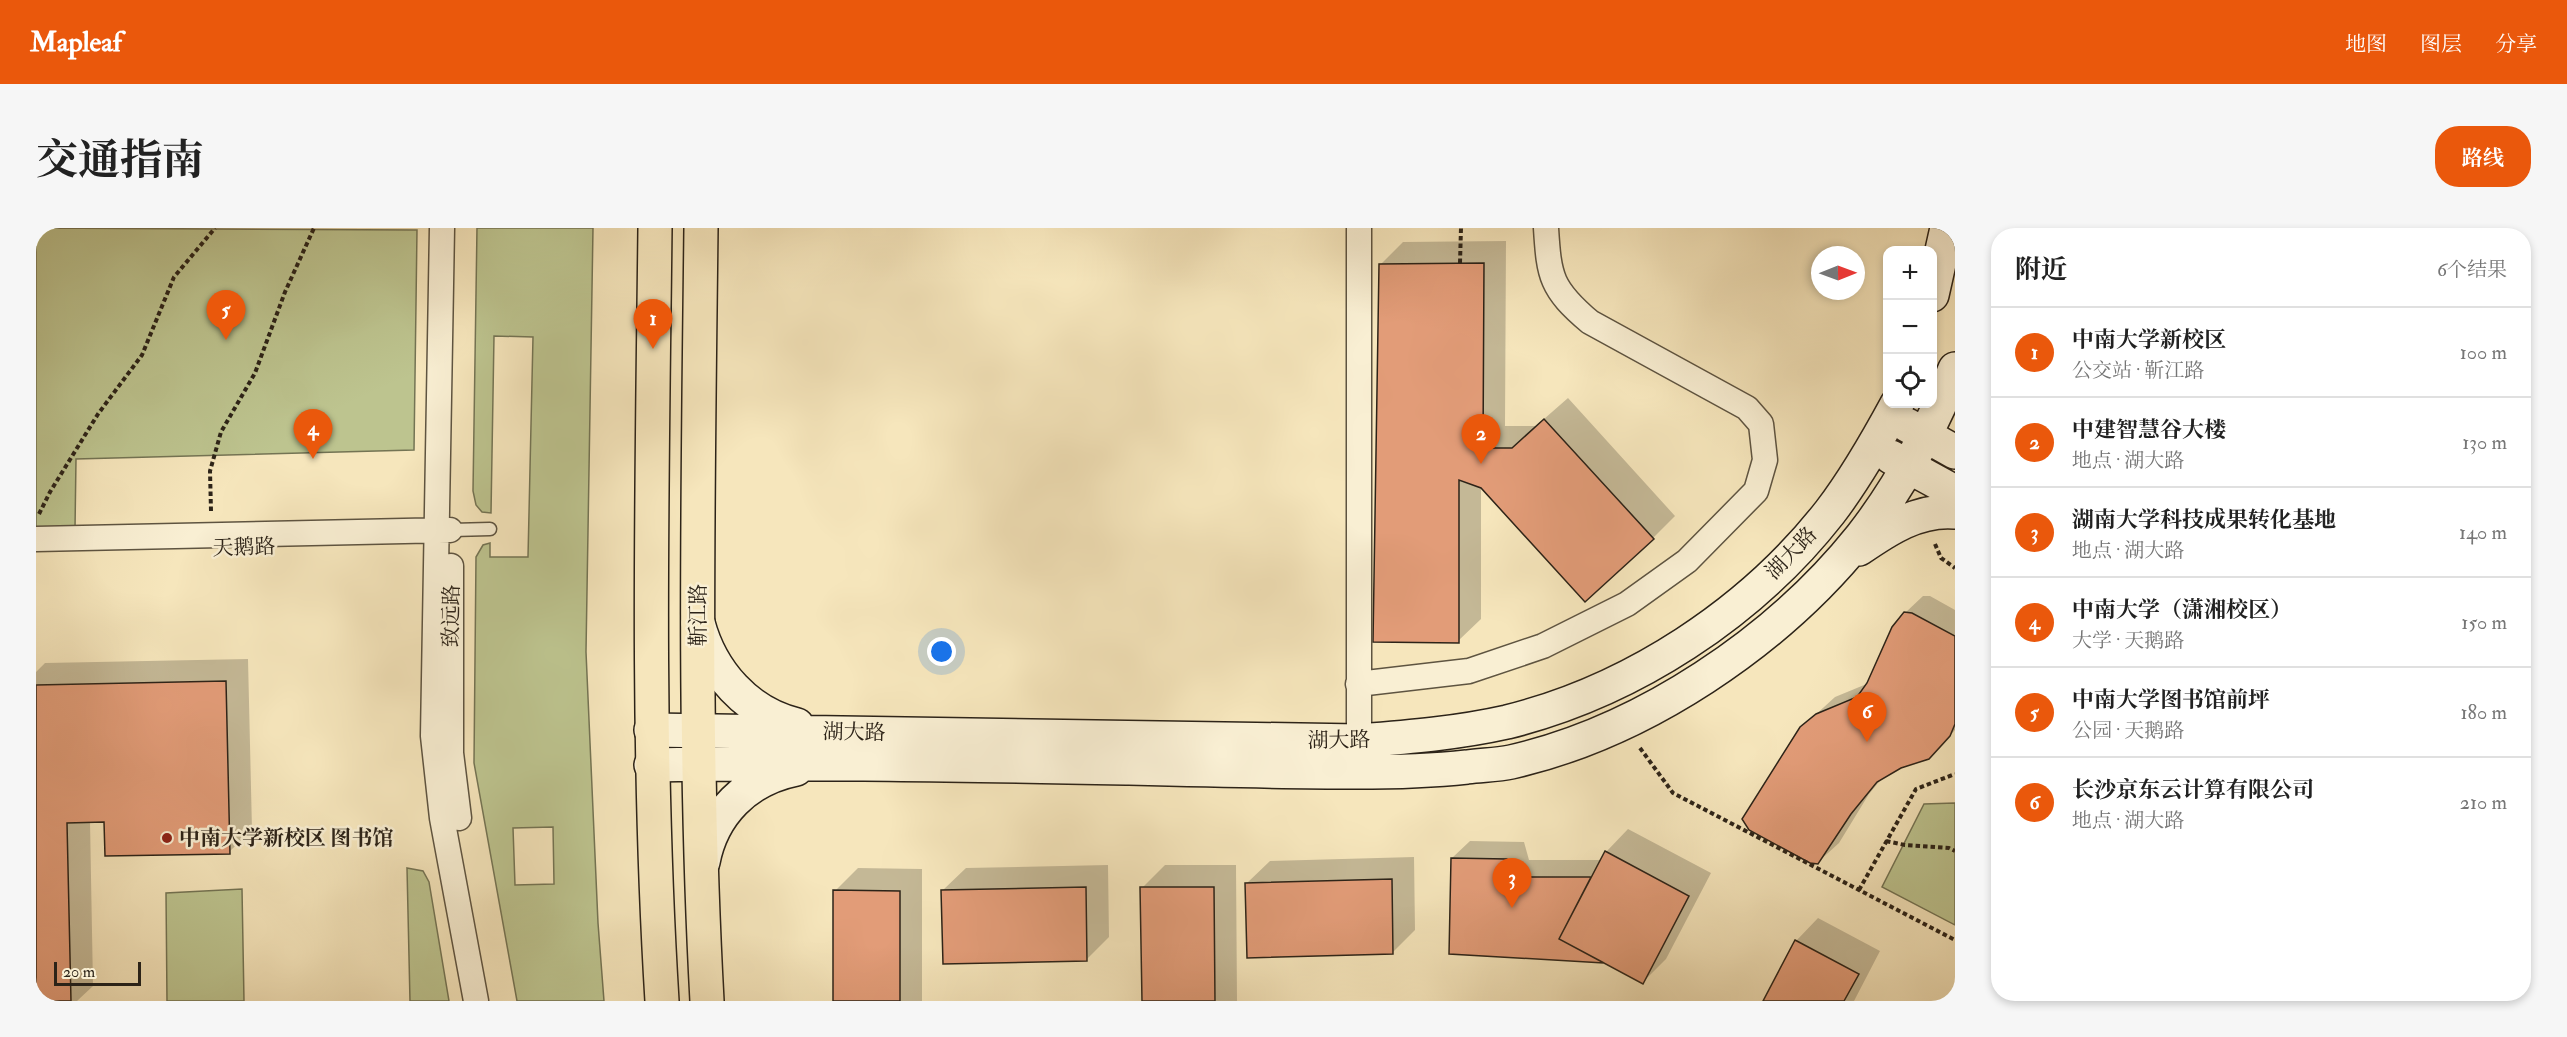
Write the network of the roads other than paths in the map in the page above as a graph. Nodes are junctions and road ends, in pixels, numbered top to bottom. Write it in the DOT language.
graph roads {
  1 [pos="442,228"];
  2 [pos="456,228"];
  3 [pos="655,228"];
  4 [pos="701,228"];
  5 [pos="1359,228"];
  6 [pos="1546,228"];
  7 [pos="1947,228"];
  8 [pos="1937,275"];
  9 [pos="1955,369"];
  10 [pos="1894,410"];
  11 [pos="1925,436"];
  12 [pos="1873,448"];
  13 [pos="1955,452"];
  14 [pos="1909,467"];
  15 [pos="1955,492"];
  16 [pos="1955,512"];
  17 [pos="37,528"];
  18 [pos="490,529"];
  19 [pos="444,536"];
  20 [pos="36,552"];
  21 [pos="1835,565"];
  22 [pos="697,620"];
  23 [pos="1358,684"];
  24 [pos="700,729"];
  25 [pos="651,730"];
  26 [pos="822,731"];
  27 [pos="1359,741"];
  28 [pos="699,764"];
  29 [pos="821,764"];
  30 [pos="651,765"];
  31 [pos="701,870"];
  32 [pos="476,1001"];
  33 [pos="490,1001"];
  34 [pos="662,1001"];
  35 [pos="707,1001"];
  1 -- 19 [label="street"];
  2 -- 19 [label="street, 致远路"];
  3 -- 25 [label="main road"];
  4 -- 22 [label="main road, 靳江路"];
  5 -- 23 [label="street"];
  6 -- 23 [label="street"];
  7 -- 8 [label="main road"];
  9 -- 11 [label="main road"];
  10 -- 11 [label="main road"];
  10 -- 12 [label="main road, 湖大路"];
  11 -- 13 [label="main road"];
  11 -- 14 [label="main road"];
  12 -- 14 [label="main road"];
  12 -- 27 [label="main road, 湖大路"];
  14 -- 15 [label="main road"];
  14 -- 21 [label="main road"];
  16 -- 21 [label="main road"];
  17 -- 19 [label="street"];
  18 -- 19 [label="lane"];
  19 -- 20 [label="street, 天鹅路"];
  19 -- 32 [label="street"];
  19 -- 33 [label="street, 致远路"];
  21 -- 29 [label="main road"];
  22 -- 24 [label="main road, 靳江路"];
  22 -- 26 [label="main road"];
  23 -- 27 [label="street"];
  24 -- 25 [label="main road, 湖大路"];
  24 -- 26 [label="main road, 湖大路"];
  24 -- 28 [label="main road, 靳江路"];
  25 -- 30 [label="main road"];
  26 -- 27 [label="main road, 湖大路"];
  28 -- 29 [label="main road"];
  28 -- 30 [label="main road"];
  28 -- 31 [label="main road, 靳江路"];
  29 -- 31 [label="main road"];
  30 -- 34 [label="main road"];
  31 -- 35 [label="main road, 靳江路"];
}
